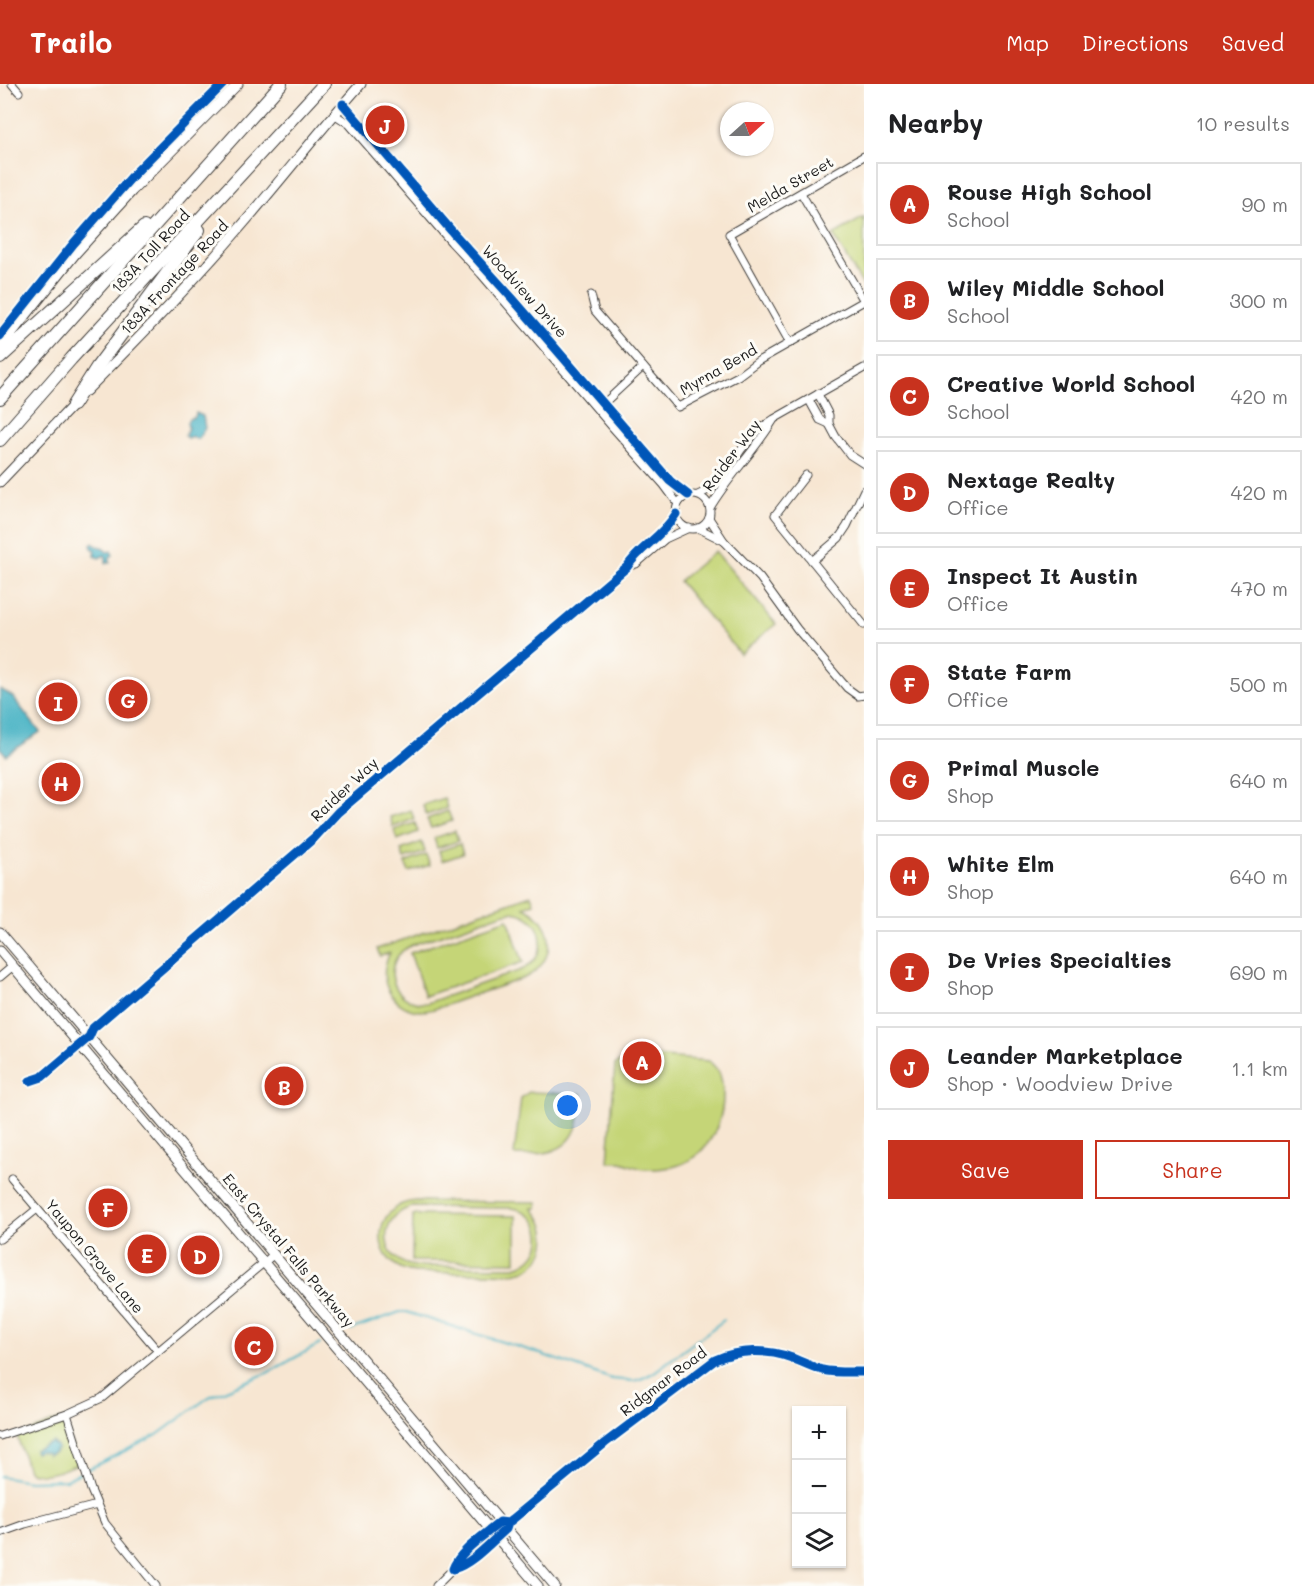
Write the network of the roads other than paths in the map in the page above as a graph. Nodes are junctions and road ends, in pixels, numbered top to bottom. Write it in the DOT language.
graph roads {
  1 [pos="12,84"];
  2 [pos="238,84"];
  3 [pos="281,84"];
  4 [pos="324,84"];
  5 [pos="361,84"];
  6 [pos="19,92"];
  7 [pos="342,104"];
  8 [pos="334,114"];
  9 [pos="864,156"];
  10 [pos="190,186"];
  11 [pos="229,188"];
  12 [pos="801,193"];
  13 [pos="591,295"];
  14 [pos="864,301"];
  15 [pos="790,343"];
  16 [pos="0,348"];
  17 [pos="0,358"];
  18 [pos="643,367"];
  19 [pos="864,368"];
  20 [pos="818,394"];
  21 [pos="0,398"];
  22 [pos="809,400"];
  23 [pos="603,403"];
  24 [pos="73,405"];
  25 [pos="597,409"];
  26 [pos="774,419"];
  27 [pos="829,424"];
  28 [pos="0,440"];
  29 [pos="864,464"];
  30 [pos="806,476"];
  31 [pos="0,482"];
  32 [pos="864,490"];
  33 [pos="688,495"];
  34 [pos="698,495"];
  35 [pos="678,504"];
  36 [pos="710,508"];
  37 [pos="676,514"];
  38 [pos="709,518"];
  39 [pos="689,528"];
  40 [pos="698,528"];
  41 [pos="724,542"];
  42 [pos="812,561"];
  43 [pos="627,567"];
  44 [pos="864,625"];
  45 [pos="864,695"];
  46 [pos="0,932"];
  47 [pos="0,951"];
  48 [pos="22,958"];
  49 [pos="13,966"];
  50 [pos="0,977"];
  51 [pos="89,1037"];
  52 [pos="80,1045"];
  53 [pos="30,1081"];
  54 [pos="183,1149"];
  55 [pos="173,1157"];
  56 [pos="12,1179"];
  57 [pos="37,1209"];
  58 [pos="0,1239"];
  59 [pos="273,1255"];
  60 [pos="264,1263"];
  61 [pos="158,1351"];
  62 [pos="365,1362"];
  63 [pos="864,1372"];
  64 [pos="357,1373"];
  65 [pos="67,1414"];
  66 [pos="0,1436"];
  67 [pos="97,1505"];
  68 [pos="505,1525"];
  69 [pos="0,1533"];
  70 [pos="494,1534"];
  71 [pos="156,1586"];
  72 [pos="436,1586"];
  73 [pos="538,1586"];
  74 [pos="555,1586"];
  1 -- 6 [label="street"];
  2 -- 16 [label="main road"];
  3 -- 10 [label="highway, 183A Toll Road"];
  4 -- 11 [label="highway, 183A Toll Road"];
  5 -- 7 [label="main road, 183A Frontage Road"];
  7 -- 8 [label="main road, 183A Frontage Road"];
  7 -- 23 [label="street, Woodview Drive"];
  8 -- 24 [label="main road, 183A Frontage Road"];
  8 -- 25 [label="street, Woodview Drive"];
  9 -- 12 [label="street, Melda Street"];
  10 -- 17 [label="highway"];
  10 -- 21 [label="highway, 183A Toll Road"];
  11 -- 24 [label="highway"];
  11 -- 28 [label="highway, 183A Toll Road"];
  12 -- 14 [label="street"];
  12 -- 15 [label="street, Melda Street"];
  13 -- 18 [label="street, Myrna Bend"];
  14 -- 15 [label="street, Myrna Bend"];
  15 -- 18 [label="street, Myrna Bend"];
  18 -- 23 [label="street"];
  19 -- 20 [label="street, Raider Way"];
  20 -- 22 [label="street, Raider Way"];
  20 -- 27 [label="street"];
  22 -- 26 [label="street, Raider Way"];
  22 -- 27 [label="street"];
  23 -- 25 [label="street"];
  23 -- 33 [label="street, Woodview Drive"];
  24 -- 31 [label="main road, 183A Frontage Road"];
  25 -- 35 [label="street, Woodview Drive"];
  26 -- 34 [label="street, Raider Way"];
  26 -- 36 [label="street, Raider Way"];
  27 -- 29 [label="street"];
  30 -- 42 [label="street"];
  32 -- 42 [label="street"];
  33 -- 34 [label="street"];
  33 -- 35 [label="street"];
  34 -- 36 [label="street"];
  35 -- 37 [label="street"];
  36 -- 38 [label="street"];
  37 -- 39 [label="street"];
  37 -- 43 [label="street, Raider Way"];
  38 -- 40 [label="street"];
  38 -- 41 [label="street"];
  39 -- 40 [label="street"];
  39 -- 43 [label="street, Raider Way"];
  40 -- 41 [label="street"];
  41 -- 45 [label="street"];
  42 -- 44 [label="street"];
  43 -- 51 [label="street, Raider Way"];
  46 -- 48 [label="main road, East Crystal Falls Parkway"];
  47 -- 49 [label="main road, East Crystal Falls Parkway"];
  48 -- 49 [label="main road"];
  48 -- 51 [label="main road, East Crystal Falls Parkway"];
  49 -- 50 [label="street"];
  49 -- 52 [label="main road, East Crystal Falls Parkway"];
  51 -- 52 [label="street, Raider Way"];
  51 -- 54 [label="main road, East Crystal Falls Parkway"];
  52 -- 53 [label="street, Raider Way"];
  52 -- 55 [label="main road, East Crystal Falls Parkway"];
  54 -- 55 [label="main road"];
  54 -- 59 [label="main road, East Crystal Falls Parkway"];
  55 -- 60 [label="main road, East Crystal Falls Parkway"];
  56 -- 57 [label="street, Yaupon Grove Lane"];
  57 -- 58 [label="street"];
  57 -- 61 [label="street, Yaupon Grove Lane"];
  59 -- 60 [label="street"];
  59 -- 62 [label="main road, East Crystal Falls Parkway"];
  60 -- 61 [label="street"];
  60 -- 64 [label="main road, East Crystal Falls Parkway"];
  61 -- 65 [label="street"];
  62 -- 64 [label="main road"];
  62 -- 68 [label="main road, East Crystal Falls Parkway"];
  63 -- 68 [label="street, Ridgmar Road"];
  64 -- 70 [label="main road, East Crystal Falls Parkway"];
  65 -- 66 [label="street"];
  65 -- 67 [label="street"];
  67 -- 69 [label="street"];
  67 -- 71 [label="street"];
  68 -- 70 [label="street, Ridgmar Road"];
  68 -- 74 [label="main road, East Crystal Falls Parkway"];
  70 -- 72 [label="street, Ridgmar Road"];
  70 -- 73 [label="main road, East Crystal Falls Parkway"];
}
